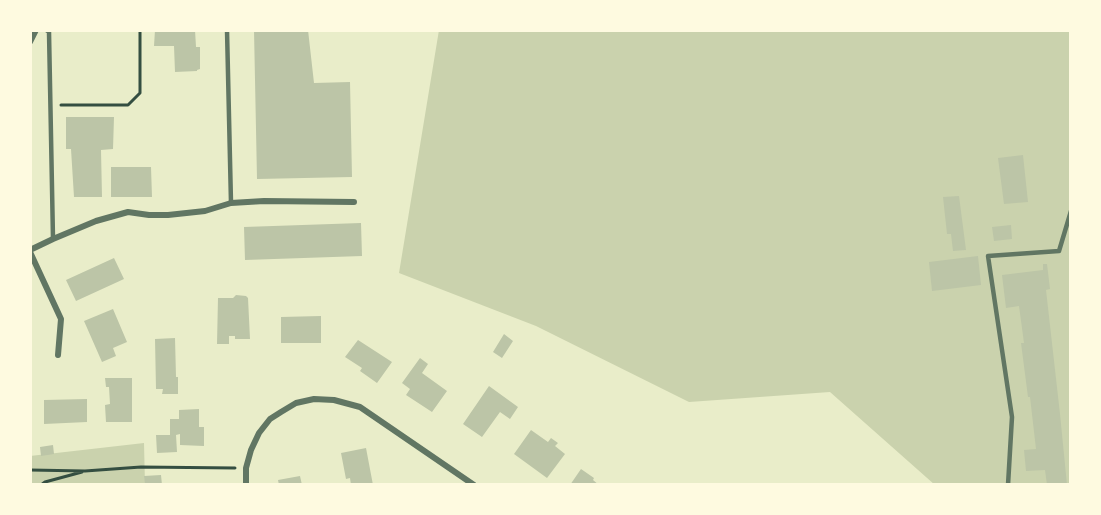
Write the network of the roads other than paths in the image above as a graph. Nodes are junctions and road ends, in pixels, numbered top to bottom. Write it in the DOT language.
graph roads {
  1 [pos="36,30"];
  2 [pos="46,30"];
  3 [pos="226,30"];
  4 [pos="30,42"];
  5 [pos="354,202"];
  6 [pos="231,203"];
  7 [pos="1071,211"];
  8 [pos="53,239"];
  9 [pos="30,251"];
  10 [pos="58,355"];
  11 [pos="246,485"];
  12 [pos="474,485"];
  13 [pos="1008,485"];
  1 -- 4 [label="street"];
  2 -- 8 [label="lane"];
  3 -- 6 [label="lane"];
  5 -- 6 [label="street"];
  6 -- 8 [label="street"];
  7 -- 13 [label="lane"];
  8 -- 9 [label="street"];
  9 -- 10 [label="street"];
  11 -- 12 [label="street"];
}
